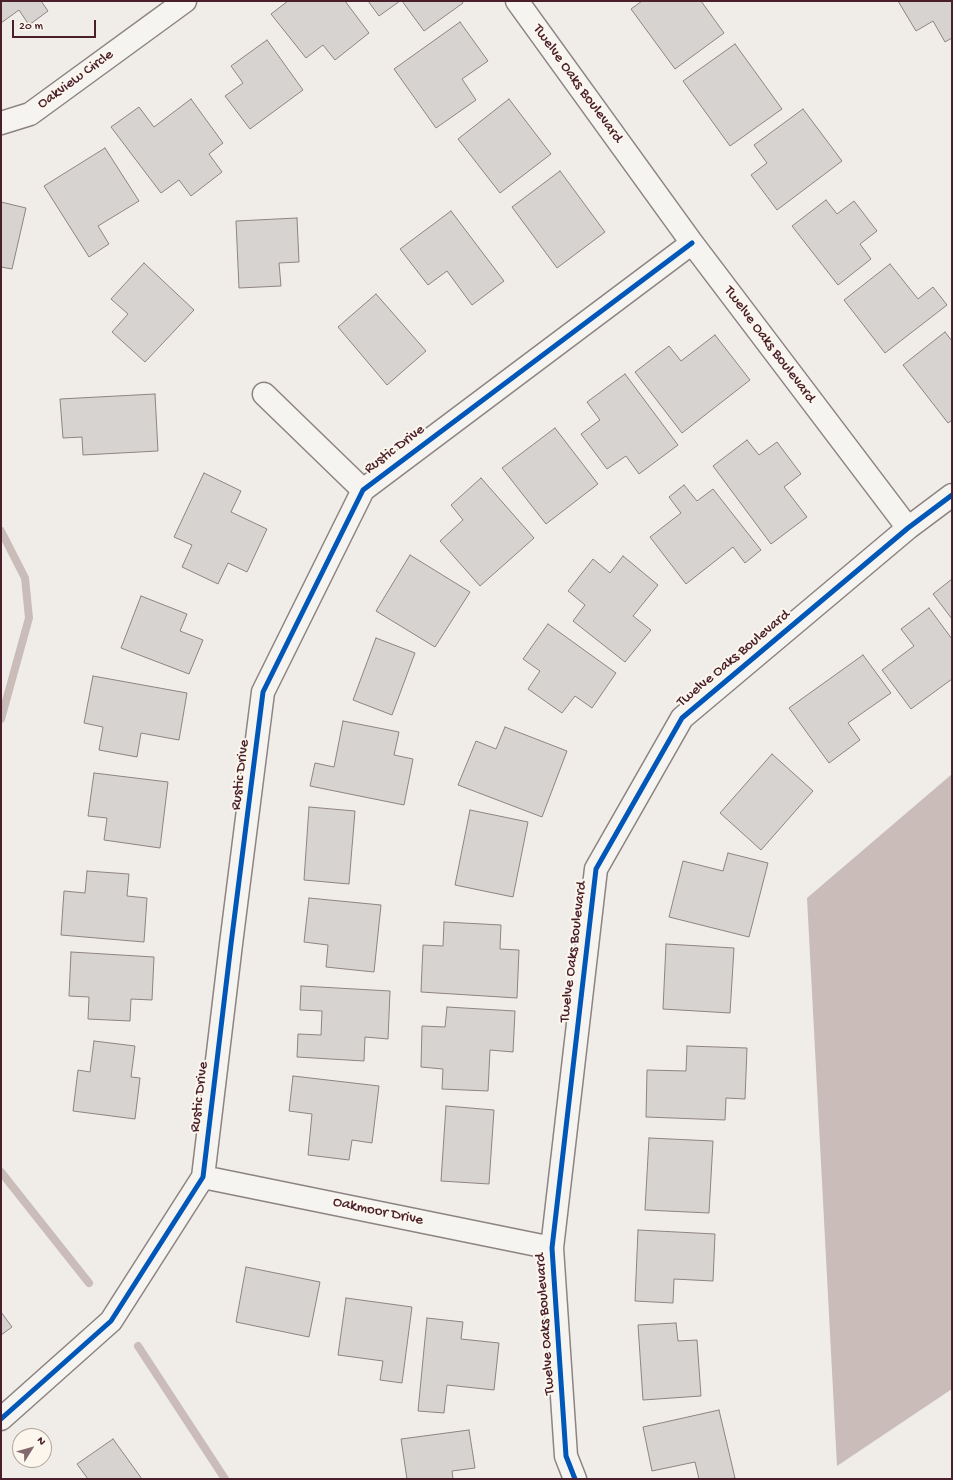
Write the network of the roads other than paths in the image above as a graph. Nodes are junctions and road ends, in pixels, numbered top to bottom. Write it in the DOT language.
graph roads {
  1 [pos="185,1"];
  2 [pos="517,1"];
  3 [pos="1,123"];
  4 [pos="692,243"];
  5 [pos="264,394"];
  6 [pos="363,490"];
  7 [pos="952,495"];
  8 [pos="908,528"];
  9 [pos="203,1177"];
  10 [pos="552,1248"];
  11 [pos="1,1419"];
  12 [pos="574,1479"];
  1 -- 3 [label="street, Oakview Circle"];
  2 -- 4 [label="street, Twelve Oaks Boulevard"];
  4 -- 6 [label="street, Rustic Drive"];
  4 -- 8 [label="street, Twelve Oaks Boulevard"];
  5 -- 6 [label="street"];
  6 -- 9 [label="street, Rustic Drive"];
  7 -- 8 [label="street"];
  8 -- 10 [label="street, Twelve Oaks Boulevard"];
  9 -- 10 [label="street, Oakmoor Drive"];
  9 -- 11 [label="street, Rustic Drive"];
  10 -- 12 [label="street, Twelve Oaks Boulevard"];
}
